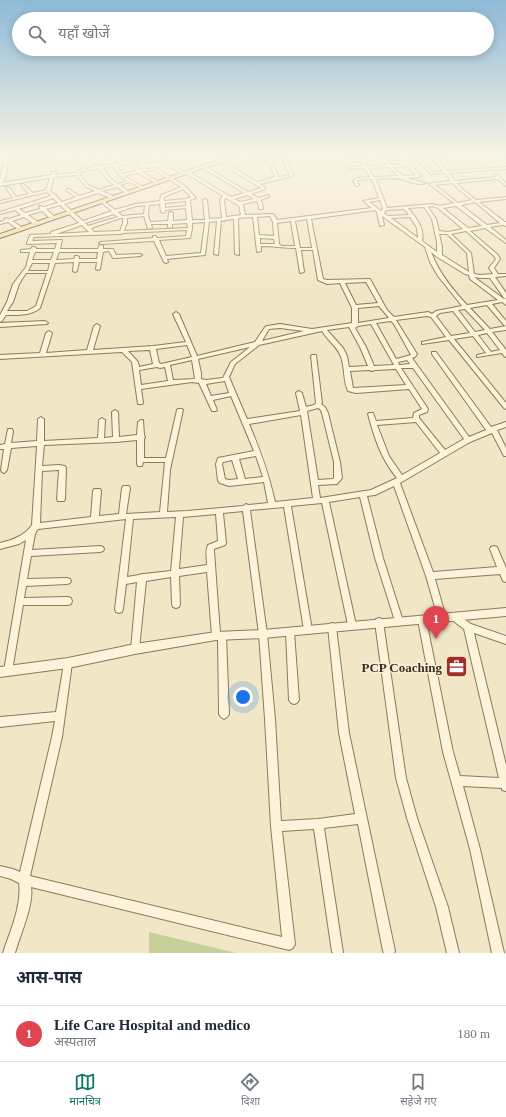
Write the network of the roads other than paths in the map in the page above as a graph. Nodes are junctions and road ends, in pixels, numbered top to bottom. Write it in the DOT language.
graph roads {
  1 [pos="43,199"];
  2 [pos="57,199"];
  3 [pos="72,199"];
  4 [pos="73,199"];
  5 [pos="98,199"];
  6 [pos="110,199"];
  7 [pos="222,199"];
  8 [pos="230,199"];
  9 [pos="376,199"];
  10 [pos="380,199"];
  11 [pos="452,199"];
  12 [pos="484,199"];
  13 [pos="188,200"];
  14 [pos="205,200"];
  15 [pos="259,200"];
  16 [pos="476,200"];
  17 [pos="35,202"];
  18 [pos="102,202"];
  19 [pos="163,202"];
  20 [pos="61,203"];
  21 [pos="147,203"];
  22 [pos="239,204"];
  23 [pos="458,204"];
  24 [pos="425,206"];
  25 [pos="85,207"];
  26 [pos="189,207"];
  27 [pos="405,207"];
  28 [pos="440,207"];
  29 [pos="15,208"];
  30 [pos="261,208"];
  31 [pos="43,209"];
  32 [pos="385,209"];
  33 [pos="378,211"];
  34 [pos="70,212"];
  35 [pos="114,212"];
  36 [pos="171,213"];
  37 [pos="0,214"];
  38 [pos="146,214"];
  39 [pos="25,215"];
  40 [pos="243,216"];
  41 [pos="255,216"];
  42 [pos="411,216"];
  43 [pos="123,217"];
  44 [pos="53,218"];
  45 [pos="236,218"];
  46 [pos="309,218"];
  47 [pos="387,218"];
  48 [pos="10,220"];
  49 [pos="219,220"];
  50 [pos="224,220"];
  51 [pos="293,220"];
  52 [pos="207,221"];
  53 [pos="190,222"];
  54 [pos="275,222"];
  55 [pos="0,223"];
  56 [pos="82,223"];
  57 [pos="170,223"];
  58 [pos="37,224"];
  59 [pos="148,224"];
  60 [pos="382,224"];
  61 [pos="505,224"];
  62 [pos="486,226"];
  63 [pos="87,228"];
  64 [pos="21,229"];
  65 [pos="190,229"];
  66 [pos="468,230"];
  67 [pos="14,231"];
  68 [pos="152,231"];
  69 [pos="170,231"];
  70 [pos="143,232"];
  71 [pos="436,232"];
  72 [pos="121,233"];
  73 [pos="448,233"];
  74 [pos="94,234"];
  75 [pos="1,235"];
  76 [pos="32,236"];
  77 [pos="46,236"];
  78 [pos="257,236"];
  79 [pos="277,238"];
  80 [pos="170,239"];
  81 [pos="156,240"];
  82 [pos="143,241"];
  83 [pos="420,241"];
  84 [pos="36,242"];
  85 [pos="506,242"];
  86 [pos="278,245"];
  87 [pos="427,247"];
  88 [pos="79,248"];
  89 [pos="298,248"];
  90 [pos="315,249"];
  91 [pos="56,250"];
  92 [pos="101,250"];
  93 [pos="23,251"];
  94 [pos="34,251"];
  95 [pos="216,254"];
  96 [pos="237,254"];
  97 [pos="140,255"];
  98 [pos="439,256"];
  99 [pos="99,260"];
  100 [pos="76,261"];
  101 [pos="30,262"];
  102 [pos="52,262"];
  103 [pos="98,269"];
  104 [pos="75,271"];
  105 [pos="24,272"];
  106 [pos="49,272"];
  107 [pos="302,272"];
  108 [pos="471,275"];
  109 [pos="506,275"];
  110 [pos="494,276"];
  111 [pos="342,281"];
  112 [pos="505,300"];
  113 [pos="381,304"];
  114 [pos="489,304"];
  115 [pos="354,307"];
  116 [pos="467,307"];
  117 [pos="454,309"];
  118 [pos="4,313"];
  119 [pos="176,314"];
  120 [pos="433,316"];
  121 [pos="0,320"];
  122 [pos="394,320"];
  123 [pos="45,323"];
  124 [pos="373,323"];
  125 [pos="506,324"];
  126 [pos="0,325"];
  127 [pos="97,326"];
  128 [pos="353,326"];
  129 [pos="506,328"];
  130 [pos="317,330"];
  131 [pos="324,330"];
  132 [pos="488,330"];
  133 [pos="49,333"];
  134 [pos="472,333"];
  135 [pos="449,338"];
  136 [pos="188,343"];
  137 [pos="424,343"];
  138 [pos="257,344"];
  139 [pos="503,344"];
  140 [pos="153,348"];
  141 [pos="124,350"];
  142 [pos="89,352"];
  143 [pos="434,353"];
  144 [pos="505,353"];
  145 [pos="490,354"];
  146 [pos="42,356"];
  147 [pos="314,356"];
  148 [pos="479,356"];
  149 [pos="0,357"];
  150 [pos="408,357"];
  151 [pos="194,358"];
  152 [pos="167,364"];
  153 [pos="396,364"];
  154 [pos="156,365"];
  155 [pos="414,366"];
  156 [pos="372,368"];
  157 [pos="136,369"];
  158 [pos="346,369"];
  159 [pos="226,379"];
  160 [pos="200,381"];
  161 [pos="171,383"];
  162 [pos="138,387"];
  163 [pos="411,387"];
  164 [pos="299,393"];
  165 [pos="232,394"];
  166 [pos="210,399"];
  167 [pos="140,403"];
  168 [pos="318,405"];
  169 [pos="506,407"];
  170 [pos="180,410"];
  171 [pos="214,410"];
  172 [pos="115,412"];
  173 [pos="303,412"];
  174 [pos="371,414"];
  175 [pos="41,419"];
  176 [pos="102,420"];
  177 [pos="418,420"];
  178 [pos="141,422"];
  179 [pos="245,422"];
  180 [pos="373,423"];
  181 [pos="506,424"];
  182 [pos="10,430"];
  183 [pos="491,430"];
  184 [pos="142,437"];
  185 [pos="101,440"];
  186 [pos="116,440"];
  187 [pos="468,440"];
  188 [pos="41,442"];
  189 [pos="4,447"];
  190 [pos="258,453"];
  191 [pos="444,454"];
  192 [pos="506,454"];
  193 [pos="235,457"];
  194 [pos="170,460"];
  195 [pos="40,469"];
  196 [pos="4,470"];
  197 [pos="267,479"];
  198 [pos="398,480"];
  199 [pos="242,481"];
  200 [pos="315,483"];
  201 [pos="126,488"];
  202 [pos="98,490"];
  203 [pos="362,494"];
  204 [pos="61,499"];
  205 [pos="321,500"];
  206 [pos="287,503"];
  207 [pos="272,504"];
  208 [pos="246,507"];
  209 [pos="218,510"];
  210 [pos="180,514"];
  211 [pos="163,515"];
  212 [pos="126,516"];
  213 [pos="95,520"];
  214 [pos="36,526"];
  215 [pos="31,534"];
  216 [pos="0,546"];
  217 [pos="100,549"];
  218 [pos="494,549"];
  219 [pos="28,553"];
  220 [pos="211,568"];
  221 [pos="502,570"];
  222 [pos="175,572"];
  223 [pos="430,576"];
  224 [pos="142,577"];
  225 [pos="506,579"];
  226 [pos="123,580"];
  227 [pos="67,581"];
  228 [pos="22,583"];
  229 [pos="68,601"];
  230 [pos="19,602"];
  231 [pos="176,604"];
  232 [pos="119,609"];
  233 [pos="506,612"];
  234 [pos="455,617"];
  235 [pos="442,618"];
  236 [pos="422,620"];
  237 [pos="399,621"];
  238 [pos="379,622"];
  239 [pos="352,625"];
  240 [pos="468,627"];
  241 [pos="332,628"];
  242 [pos="308,630"];
  243 [pos="290,632"];
  244 [pos="263,634"];
  245 [pos="219,636"];
  246 [pos="506,640"];
  247 [pos="135,649"];
  248 [pos="68,663"];
  249 [pos="4,672"];
  250 [pos="294,700"];
  251 [pos="224,714"];
  252 [pos="61,716"];
  253 [pos="0,722"];
  254 [pos="456,780"];
  255 [pos="506,784"];
  256 [pos="362,818"];
  257 [pos="318,824"];
  258 [pos="276,826"];
  259 [pos="0,871"];
  260 [pos="24,880"];
  261 [pos="389,951"];
  262 [pos="338,952"];
  263 [pos="9,953"];
  264 [pos="453,953"];
  265 [pos="498,953"];
  1 -- 17 [label="street"];
  2 -- 20 [label="street"];
  3 -- 20 [label="street"];
  4 -- 25 [label="street"];
  5 -- 18 [label="street"];
  6 -- 18 [label="main road"];
  7 -- 50 [label="street"];
  8 -- 22 [label="street"];
  9 -- 33 [label="street"];
  10 -- 32 [label="street"];
  11 -- 23 [label="street"];
  12 -- 16 [label="street"];
  13 -- 19 [label="street"];
  13 -- 26 [label="street"];
  14 -- 52 [label="street"];
  15 -- 22 [label="street"];
  15 -- 30 [label="street"];
  16 -- 23 [label="street"];
  16 -- 61 [label="street"];
  17 -- 29 [label="street"];
  17 -- 31 [label="street"];
  18 -- 25 [label="main road"];
  18 -- 35 [label="street"];
  19 -- 21 [label="street"];
  19 -- 26 [label="street"];
  20 -- 31 [label="street"];
  20 -- 34 [label="street"];
  21 -- 35 [label="street"];
  21 -- 38 [label="street"];
  22 -- 40 [label="street"];
  23 -- 28 [label="street"];
  23 -- 62 [label="street"];
  24 -- 27 [label="street"];
  24 -- 28 [label="street"];
  24 -- 71 [label="street"];
  25 -- 34 [label="main road"];
  26 -- 53 [label="street"];
  27 -- 32 [label="street"];
  27 -- 42 [label="street"];
  28 -- 66 [label="street"];
  29 -- 37 [label="street"];
  29 -- 39 [label="street"];
  31 -- 39 [label="street"];
  31 -- 44 [label="street"];
  32 -- 33 [label="street"];
  33 -- 46 [label="street"];
  33 -- 47 [label="street"];
  33 -- 60 [label="street"];
  34 -- 44 [label="main road"];
  34 -- 56 [label="street"];
  35 -- 43 [label="street"];
  35 -- 56 [label="street"];
  36 -- 57 [label="street"];
  37 -- 48 [label="street"];
  38 -- 43 [label="street"];
  38 -- 59 [label="street"];
  39 -- 48 [label="street"];
  39 -- 58 [label="street"];
  40 -- 41 [label="street"];
  40 -- 45 [label="street"];
  41 -- 54 [label="street"];
  41 -- 78 [label="street"];
  42 -- 47 [label="street"];
  42 -- 83 [label="street"];
  43 -- 63 [label="street"];
  43 -- 72 [label="street"];
  44 -- 58 [label="main road"];
  45 -- 50 [label="street"];
  45 -- 96 [label="street"];
  46 -- 51 [label="street"];
  46 -- 90 [label="street"];
  47 -- 83 [label="street"];
  48 -- 55 [label="street"];
  48 -- 64 [label="street"];
  49 -- 50 [label="street"];
  49 -- 52 [label="street"];
  49 -- 95 [label="street"];
  51 -- 54 [label="street"];
  51 -- 89 [label="street"];
  52 -- 53 [label="street"];
  52 -- 81 [label="street"];
  53 -- 57 [label="street"];
  53 -- 65 [label="street"];
  54 -- 79 [label="street"];
  56 -- 63 [label="street"];
  56 -- 77 [label="street"];
  57 -- 59 [label="street"];
  57 -- 69 [label="street"];
  58 -- 64 [label="main road"];
  59 -- 68 [label="street"];
  61 -- 62 [label="street"];
  62 -- 66 [label="street"];
  62 -- 85 [label="street"];
  63 -- 74 [label="street"];
  64 -- 67 [label="main road"];
  65 -- 69 [label="street"];
  65 -- 80 [label="street"];
  66 -- 73 [label="street"];
  66 -- 110 [label="street"];
  67 -- 75 [label="main road"];
  67 -- 76 [label="street"];
  68 -- 69 [label="street"];
  68 -- 70 [label="street"];
  68 -- 81 [label="street"];
  69 -- 80 [label="street"];
  70 -- 72 [label="street"];
  70 -- 82 [label="street"];
  71 -- 73 [label="street"];
  71 -- 98 [label="street"];
  72 -- 74 [label="street"];
  73 -- 108 [label="street"];
  74 -- 77 [label="street"];
  76 -- 77 [label="street"];
  76 -- 84 [label="street"];
  78 -- 79 [label="street"];
  78 -- 86 [label="street"];
  79 -- 86 [label="street"];
  80 -- 81 [label="street"];
  81 -- 82 [label="street"];
  82 -- 92 [label="street"];
  83 -- 87 [label="street"];
  84 -- 91 [label="street"];
  84 -- 94 [label="street"];
  86 -- 89 [label="street"];
  87 -- 98 [label="street"];
  87 -- 116 [label="street"];
  88 -- 91 [label="street"];
  88 -- 92 [label="street"];
  88 -- 100 [label="street"];
  89 -- 90 [label="street"];
  89 -- 107 [label="street"];
  90 -- 111 [label="street"];
  91 -- 94 [label="street"];
  91 -- 102 [label="street"];
  92 -- 97 [label="street"];
  92 -- 99 [label="street"];
  93 -- 94 [label="street"];
  94 -- 101 [label="street"];
  98 -- 108 [label="street"];
  99 -- 100 [label="street"];
  99 -- 103 [label="street"];
  100 -- 102 [label="street"];
  100 -- 104 [label="street"];
  101 -- 102 [label="street"];
  101 -- 105 [label="street"];
  102 -- 106 [label="street"];
  105 -- 106 [label="street"];
  105 -- 118 [label="street"];
  106 -- 118 [label="street"];
  108 -- 110 [label="street"];
  108 -- 112 [label="street"];
  109 -- 110 [label="street"];
  110 -- 112 [label="street"];
  111 -- 113 [label="street"];
  111 -- 115 [label="street"];
  112 -- 114 [label="street"];
  113 -- 115 [label="street"];
  113 -- 122 [label="street"];
  114 -- 116 [label="street"];
  114 -- 125 [label="street"];
  115 -- 128 [label="street"];
  116 -- 117 [label="street"];
  116 -- 132 [label="street"];
  117 -- 120 [label="street"];
  117 -- 134 [label="street"];
  118 -- 121 [label="street"];
  119 -- 136 [label="street"];
  120 -- 122 [label="street"];
  120 -- 135 [label="street"];
  122 -- 124 [label="street"];
  122 -- 150 [label="street"];
  123 -- 126 [label="street"];
  124 -- 128 [label="street"];
  124 -- 153 [label="street"];
  127 -- 142 [label="street"];
  128 -- 131 [label="street"];
  128 -- 156 [label="street"];
  129 -- 132 [label="street"];
  130 -- 131 [label="street"];
  130 -- 138 [label="street"];
  130 -- 138 [label="street"];
  131 -- 158 [label="street"];
  132 -- 134 [label="street"];
  132 -- 139 [label="street"];
  133 -- 146 [label="street"];
  134 -- 135 [label="street"];
  134 -- 145 [label="street"];
  135 -- 137 [label="street"];
  135 -- 169 [label="street"];
  136 -- 140 [label="street"];
  136 -- 151 [label="street"];
  138 -- 151 [label="street"];
  138 -- 159 [label="street"];
  139 -- 144 [label="street"];
  140 -- 141 [label="street"];
  140 -- 154 [label="street"];
  141 -- 142 [label="street"];
  141 -- 157 [label="street"];
  142 -- 146 [label="street"];
  143 -- 183 [label="street"];
  144 -- 145 [label="street"];
  145 -- 148 [label="street"];
  146 -- 149 [label="street"];
  147 -- 168 [label="street"];
  150 -- 153 [label="street"];
  150 -- 155 [label="street"];
  151 -- 152 [label="street"];
  151 -- 160 [label="street"];
  152 -- 154 [label="street"];
  152 -- 161 [label="street"];
  153 -- 155 [label="street"];
  153 -- 156 [label="street"];
  153 -- 163 [label="street"];
  154 -- 157 [label="street"];
  155 -- 187 [label="street"];
  156 -- 158 [label="street"];
  157 -- 162 [label="street"];
  158 -- 163 [label="street"];
  159 -- 160 [label="street"];
  159 -- 165 [label="street"];
  160 -- 161 [label="street"];
  160 -- 166 [label="street"];
  161 -- 162 [label="street"];
  162 -- 167 [label="street"];
  163 -- 177 [label="street"];
  164 -- 173 [label="street"];
  165 -- 166 [label="street"];
  165 -- 179 [label="street"];
  166 -- 171 [label="street"];
  168 -- 173 [label="street"];
  168 -- 200 [label="street"];
  170 -- 194 [label="street"];
  172 -- 186 [label="street"];
  173 -- 179 [label="street"];
  173 -- 200 [label="street"];
  174 -- 180 [label="street"];
  175 -- 188 [label="street"];
  176 -- 185 [label="street"];
  177 -- 180 [label="street"];
  177 -- 191 [label="street"];
  178 -- 184 [label="street"];
  179 -- 190 [label="street"];
  180 -- 198 [label="street"];
  181 -- 183 [label="street"];
  182 -- 189 [label="street"];
  183 -- 187 [label="street"];
  183 -- 192 [label="street"];
  184 -- 186 [label="street"];
  184 -- 194 [label="street"];
  185 -- 186 [label="street"];
  185 -- 188 [label="street"];
  187 -- 191 [label="street"];
  188 -- 189 [label="street"];
  188 -- 195 [label="street"];
  189 -- 196 [label="street"];
  190 -- 193 [label="street"];
  190 -- 197 [label="street"];
  191 -- 198 [label="street"];
  193 -- 199 [label="street"];
  193 -- 199 [label="street"];
  194 -- 211 [label="street"];
  195 -- 204 [label="street"];
  195 -- 214 [label="street"];
  197 -- 199 [label="street"];
  197 -- 207 [label="street"];
  198 -- 203 [label="street"];
  198 -- 223 [label="street"];
  200 -- 205 [label="street"];
  201 -- 212 [label="street"];
  202 -- 213 [label="street"];
  203 -- 205 [label="street"];
  203 -- 237 [label="street"];
  205 -- 206 [label="street"];
  205 -- 239 [label="street"];
  206 -- 207 [label="street"];
  206 -- 242 [label="street"];
  207 -- 208 [label="street"];
  208 -- 209 [label="street"];
  208 -- 244 [label="street"];
  209 -- 210 [label="street"];
  209 -- 220 [label="street"];
  210 -- 211 [label="street"];
  210 -- 222 [label="street"];
  211 -- 212 [label="street"];
  212 -- 213 [label="street"];
  212 -- 226 [label="street"];
  213 -- 214 [label="street"];
  214 -- 215 [label="street"];
  215 -- 216 [label="street"];
  215 -- 219 [label="street"];
  217 -- 219 [label="street"];
  218 -- 221 [label="street"];
  219 -- 228 [label="street"];
  220 -- 222 [label="street"];
  220 -- 245 [label="street"];
  221 -- 223 [label="street"];
  221 -- 225 [label="street"];
  222 -- 224 [label="street"];
  222 -- 231 [label="street"];
  223 -- 235 [label="street"];
  224 -- 226 [label="street"];
  224 -- 247 [label="street"];
  226 -- 232 [label="street"];
  227 -- 228 [label="street"];
  228 -- 230 [label="street"];
  229 -- 230 [label="street"];
  230 -- 249 [label="street"];
  233 -- 234 [label="street"];
  234 -- 235 [label="street"];
  234 -- 240 [label="street"];
  235 -- 236 [label="street"];
  236 -- 237 [label="street"];
  236 -- 254 [label="street"];
  237 -- 238 [label="street"];
  238 -- 239 [label="street"];
  238 -- 264 [label="street"];
  239 -- 241 [label="street"];
  240 -- 246 [label="street"];
  240 -- 255 [label="street"];
  241 -- 242 [label="street"];
  241 -- 256 [label="street"];
  242 -- 243 [label="street"];
  243 -- 244 [label="street"];
  243 -- 250 [label="street"];
  244 -- 245 [label="street"];
  244 -- 258 [label="street"];
  245 -- 247 [label="street"];
  245 -- 251 [label="street"];
  247 -- 248 [label="street"];
  248 -- 249 [label="street"];
  248 -- 252 [label="street"];
  252 -- 253 [label="street"];
  252 -- 260 [label="street"];
  254 -- 255 [label="street"];
  254 -- 265 [label="street"];
  256 -- 257 [label="street"];
  256 -- 261 [label="street"];
  257 -- 258 [label="street"];
  257 -- 262 [label="street"];
  258 -- 260 [label="street"];
  259 -- 260 [label="street"];
  260 -- 263 [label="street"];
}
